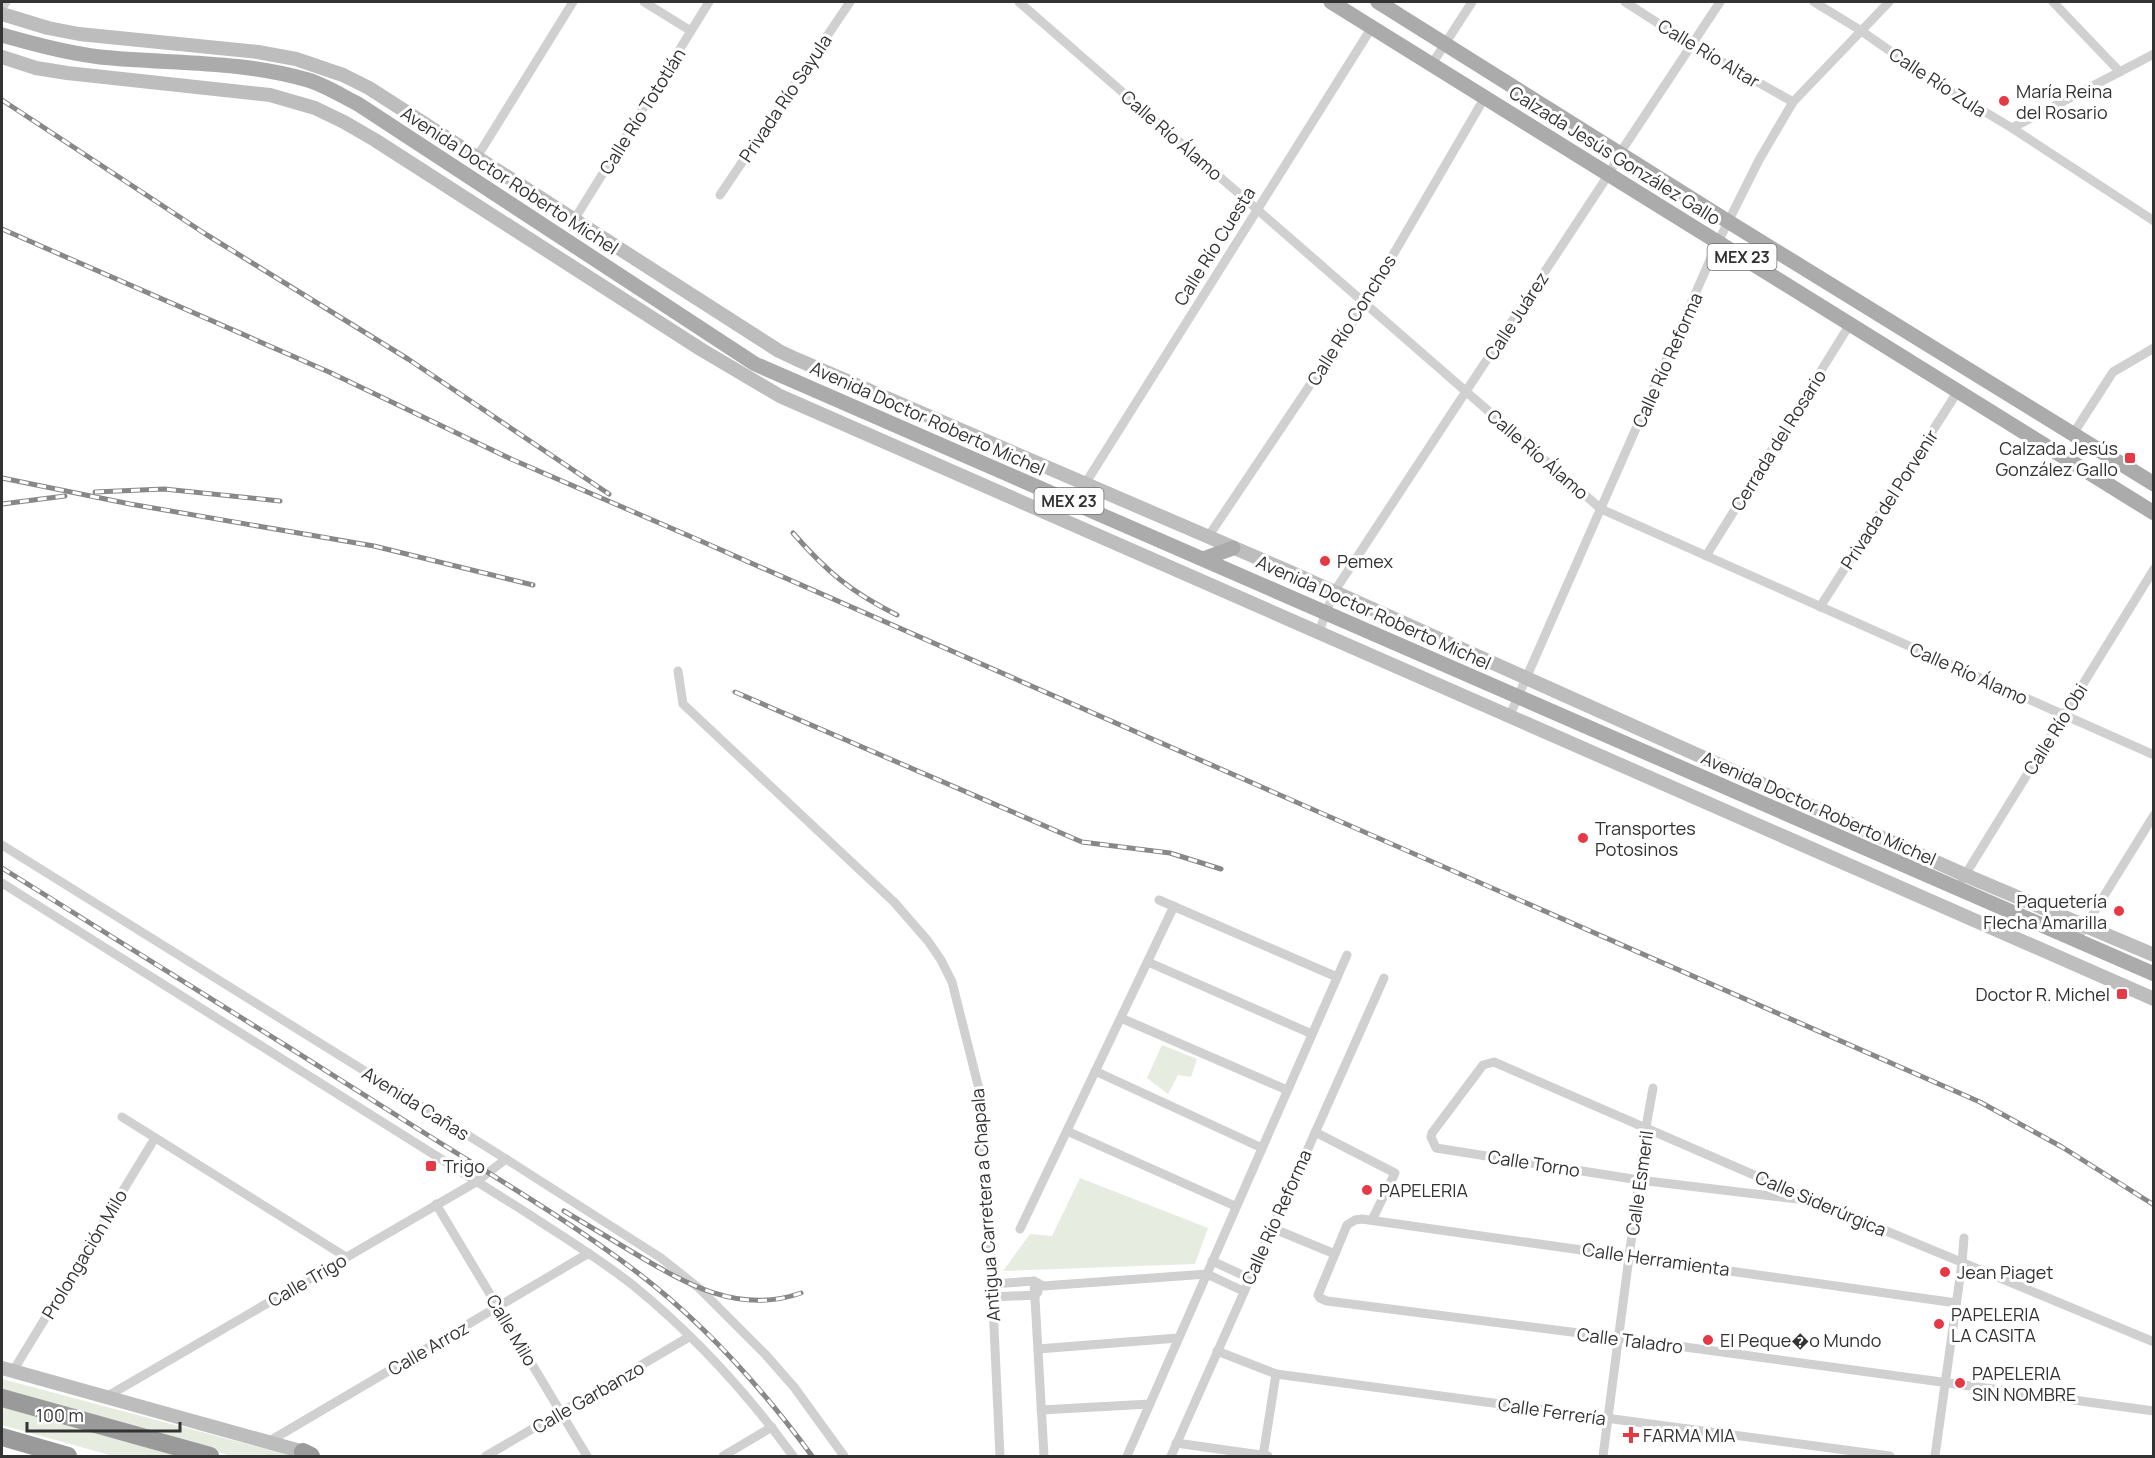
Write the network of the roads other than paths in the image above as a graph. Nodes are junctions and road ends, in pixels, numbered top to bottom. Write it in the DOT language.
graph roads {
  1 [pos="6,2"];
  2 [pos="573,2"];
  3 [pos="644,2"];
  4 [pos="709,2"];
  5 [pos="850,2"];
  6 [pos="1019,2"];
  7 [pos="1331,2"];
  8 [pos="1378,2"];
  9 [pos="1472,2"];
  10 [pos="1625,2"];
  11 [pos="1719,2"];
  12 [pos="1814,2"];
  13 [pos="1889,2"];
  14 [pos="2053,2"];
  15 [pos="2,8"];
  16 [pos="2,14"];
  17 [pos="1372,27"];
  18 [pos="1860,30"];
  19 [pos="691,31"];
  20 [pos="2,35"];
  21 [pos="1446,44"];
  22 [pos="1692,45"];
  23 [pos="2154,54"];
  24 [pos="2,57"];
  25 [pos="1432,64"];
  26 [pos="2120,72"];
  27 [pos="1485,97"];
  28 [pos="1793,102"];
  29 [pos="2012,128"];
  30 [pos="1620,153"];
  31 [pos="477,158"];
  32 [pos="1609,174"];
  33 [pos="720,195"];
  34 [pos="507,201"];
  35 [pos="1258,210"];
  36 [pos="495,217"];
  37 [pos="574,220"];
  38 [pos="2154,221"];
  39 [pos="1729,222"];
  40 [pos="1718,242"];
  41 [pos="662,276"];
  42 [pos="649,295"];
  43 [pos="1365,303"];
  44 [pos="1850,324"];
  45 [pos="2154,348"];
  46 [pos="1958,391"];
  47 [pos="1466,392"];
  48 [pos="2073,434"];
  49 [pos="1085,484"];
  50 [pos="2154,484"];
  51 [pos="1077,504"];
  52 [pos="1601,509"];
  53 [pos="2154,513"];
  54 [pos="1068,524"];
  55 [pos="1208,537"];
  56 [pos="1233,548"];
  57 [pos="1706,556"];
  58 [pos="1203,559"];
  59 [pos="2154,569"];
  60 [pos="1334,592"];
  61 [pos="1820,607"];
  62 [pos="1326,613"];
  63 [pos="1318,634"];
  64 [pos="678,671"];
  65 [pos="1527,677"];
  66 [pos="1518,697"];
  67 [pos="2063,715"];
  68 [pos="1509,717"];
  69 [pos="2154,755"];
  70 [pos="2154,815"];
  71 [pos="2,845"];
  72 [pos="1965,875"];
  73 [pos="2,883"];
  74 [pos="1956,890"];
  75 [pos="1160,900"];
  76 [pos="1174,906"];
  77 [pos="2086,925"];
  78 [pos="2076,941"];
  79 [pos="1347,955"];
  80 [pos="2154,955"];
  81 [pos="1148,962"];
  82 [pos="2154,974"];
  83 [pos="1337,977"];
  84 [pos="1384,978"];
  85 [pos="2154,999"];
  86 [pos="1121,1018"];
  87 [pos="1312,1034"];
  88 [pos="1095,1071"];
  89 [pos="1653,1088"];
  90 [pos="1287,1090"];
  91 [pos="122,1117"];
  92 [pos="1646,1127"];
  93 [pos="1067,1131"];
  94 [pos="1315,1132"];
  95 [pos="155,1138"];
  96 [pos="1432,1142"];
  97 [pos="1262,1148"];
  98 [pos="506,1160"];
  99 [pos="1639,1180"];
  100 [pos="476,1182"];
  101 [pos="1814,1201"];
  102 [pos="436,1204"];
  103 [pos="1235,1206"];
  104 [pos="1372,1220"];
  105 [pos="1272,1228"];
  106 [pos="1020,1229"];
  107 [pos="1964,1238"];
  108 [pos="589,1253"];
  109 [pos="1335,1254"];
  110 [pos="1629,1256"];
  111 [pos="346,1257"];
  112 [pos="1212,1261"];
  113 [pos="1962,1263"];
  114 [pos="1207,1274"];
  115 [pos="1249,1278"];
  116 [pos="1034,1281"];
  117 [pos="992,1284"];
  118 [pos="1043,1286"];
  119 [pos="1243,1291"];
  120 [pos="1035,1295"];
  121 [pos="993,1297"];
  122 [pos="1956,1303"];
  123 [pos="498,1307"];
  124 [pos="689,1337"];
  125 [pos="1178,1338"];
  126 [pos="1619,1338"];
  127 [pos="2154,1342"];
  128 [pos="1038,1349"];
  129 [pos="1217,1351"];
  130 [pos="7,1369"];
  131 [pos="1276,1374"];
  132 [pos="1945,1382"];
  133 [pos="106,1397"];
  134 [pos="2,1398"];
  135 [pos="1150,1404"];
  136 [pos="1041,1410"];
  137 [pos="2154,1411"];
  138 [pos="561,1413"];
  139 [pos="1609,1418"];
  140 [pos="772,1427"];
  141 [pos="2,1437"];
  142 [pos="268,1442"];
  143 [pos="1176,1443"];
  144 [pos="311,1455"];
  145 [pos="68,1456"];
  146 [pos="210,1456"];
  147 [pos="486,1456"];
  148 [pos="587,1456"];
  149 [pos="723,1456"];
  150 [pos="793,1456"];
  151 [pos="844,1456"];
  152 [pos="1000,1456"];
  153 [pos="1044,1456"];
  154 [pos="1127,1456"];
  155 [pos="1171,1456"];
  156 [pos="1263,1456"];
  157 [pos="1268,1456"];
  158 [pos="1603,1456"];
  159 [pos="1890,1456"];
  160 [pos="1935,1456"];
  1 -- 15 [label="street"];
  2 -- 31 [label="street"];
  3 -- 19 [label="street"];
  4 -- 19 [label="street, Calle Río Tototlán"];
  5 -- 33 [label="street, Privada Río Sayula"];
  6 -- 35 [label="street, Calle Río Álamo"];
  7 -- 17 [label="main road, Calzada Jesús González Gallo / MEX 23"];
  8 -- 21 [label="main road, Calzada Jesús González Gallo / MEX 23"];
  9 -- 21 [label="street"];
  10 -- 22 [label="street, Calle Río Altar"];
  11 -- 22 [label="street, Calle Juárez"];
  12 -- 18 [label="street, Calle Río Zula"];
  13 -- 18 [label="street, Calle Río Reforma"];
  14 -- 26 [label="street"];
  16 -- 31 [label="main road, Avenida Doctor Roberto Michel"];
  17 -- 25 [label="main road, Calzada Jesús González Gallo / MEX 23"];
  17 -- 35 [label="street, Calle Río Cuesta"];
  18 -- 28 [label="street, Calle Río Reforma"];
  18 -- 29 [label="street, Calle Río Zula"];
  19 -- 37 [label="street, Calle Río Tototlán"];
  20 -- 34 [label="main road, Avenida Doctor Roberto Michel / MEX 23"];
  21 -- 25 [label="street"];
  21 -- 30 [label="main road, Calzada Jesús González Gallo / MEX 23"];
  22 -- 28 [label="street, Calle Río Altar"];
  22 -- 30 [label="street, Calle Juárez"];
  23 -- 26 [label="street"];
  24 -- 36 [label="main road"];
  25 -- 27 [label="main road, Calzada Jesús González Gallo / MEX 23"];
  26 -- 29 [label="street"];
  27 -- 32 [label="main road, Calzada Jesús González Gallo / MEX 23"];
  27 -- 43 [label="street, Calle Río Conchos"];
  28 -- 39 [label="street, Calle Río Reforma"];
  29 -- 38 [label="street, Calle Río Zula"];
  30 -- 32 [label="street, Calle Juárez"];
  30 -- 39 [label="main road, Calzada Jesús González Gallo / MEX 23"];
  31 -- 37 [label="main road, Avenida Doctor Roberto Michel"];
  32 -- 40 [label="main road, Calzada Jesús González Gallo / MEX 23"];
  32 -- 47 [label="street, Calle Juárez"];
  34 -- 36 [label="main road"];
  34 -- 42 [label="main road, Avenida Doctor Roberto Michel / MEX 23"];
  35 -- 43 [label="street, Calle Río Álamo"];
  35 -- 49 [label="street, Calle Río Cuesta"];
  36 -- 54 [label="main road"];
  37 -- 41 [label="main road, Avenida Doctor Roberto Michel"];
  39 -- 40 [label="street, Calle Río Reforma"];
  39 -- 48 [label="main road, Calzada Jesús González Gallo / MEX 23"];
  40 -- 44 [label="main road, Calzada Jesús González Gallo / MEX 23"];
  40 -- 52 [label="street, Calle Río Reforma"];
  41 -- 42 [label="main road"];
  41 -- 49 [label="main road, Avenida Doctor Roberto Michel"];
  42 -- 51 [label="main road, Avenida Doctor Roberto Michel / MEX 23"];
  43 -- 47 [label="street, Calle Río Álamo"];
  43 -- 55 [label="street, Calle Río Conchos"];
  44 -- 46 [label="main road, Calzada Jesús González Gallo / MEX 23"];
  44 -- 57 [label="street, Cerrada del Rosario"];
  45 -- 48 [label="street"];
  46 -- 53 [label="main road, Calzada Jesús González Gallo / MEX 23"];
  46 -- 61 [label="street, Privada del Porvenir"];
  47 -- 52 [label="street, Calle Río Álamo"];
  47 -- 60 [label="street, Calle Juárez"];
  48 -- 50 [label="main road, Calzada Jesús González Gallo / MEX 23"];
  49 -- 55 [label="main road, Avenida Doctor Roberto Michel"];
  51 -- 54 [label="main road"];
  51 -- 58 [label="main road, Avenida Doctor Roberto Michel / MEX 23"];
  52 -- 57 [label="street, Calle Río Álamo"];
  52 -- 65 [label="street, Calle Río Reforma"];
  54 -- 63 [label="main road"];
  55 -- 56 [label="main road, Avenida Doctor Roberto Michel"];
  56 -- 58 [label="main road"];
  56 -- 60 [label="main road, Avenida Doctor Roberto Michel"];
  57 -- 61 [label="street, Calle Río Álamo"];
  58 -- 62 [label="main road, Avenida Doctor Roberto Michel / MEX 23"];
  59 -- 67 [label="street, Calle Río Obi"];
  60 -- 62 [label="street, Calle Juárez"];
  60 -- 65 [label="main road, Avenida Doctor Roberto Michel"];
  61 -- 67 [label="street, Calle Río Álamo"];
  62 -- 63 [label="street, Calle Juárez"];
  62 -- 66 [label="main road, Avenida Doctor Roberto Michel / MEX 23"];
  63 -- 68 [label="main road"];
  64 -- 117 [label="street, Antigua Carretera a Chapala"];
  65 -- 66 [label="street, Calle Río Reforma"];
  65 -- 72 [label="main road, Avenida Doctor Roberto Michel"];
  66 -- 68 [label="street, Calle Río Reforma"];
  66 -- 74 [label="main road, Avenida Doctor Roberto Michel / MEX 23"];
  67 -- 69 [label="street, Calle Río Álamo"];
  67 -- 72 [label="street, Calle Río Obi"];
  68 -- 85 [label="main road"];
  70 -- 77 [label="street"];
  71 -- 98 [label="street, Avenida Cañas"];
  72 -- 74 [label="street, Calle Río Obi"];
  72 -- 77 [label="main road, Avenida Doctor Roberto Michel"];
  73 -- 100 [label="street, Avenida Cañas"];
  74 -- 78 [label="main road, Avenida Doctor Roberto Michel / MEX 23"];
  75 -- 76 [label="street"];
  76 -- 81 [label="street"];
  76 -- 83 [label="street"];
  77 -- 78 [label="street"];
  77 -- 80 [label="main road, Avenida Doctor Roberto Michel"];
  78 -- 82 [label="main road, Avenida Doctor Roberto Michel / MEX 23"];
  79 -- 83 [label="street"];
  81 -- 86 [label="street"];
  81 -- 87 [label="street"];
  83 -- 87 [label="street"];
  84 -- 94 [label="street, Calle Río Reforma"];
  86 -- 88 [label="street"];
  86 -- 90 [label="street"];
  87 -- 90 [label="street"];
  88 -- 93 [label="street"];
  88 -- 97 [label="street"];
  89 -- 92 [label="street, Calle Esmeril"];
  90 -- 97 [label="street"];
  91 -- 95 [label="street"];
  92 -- 96 [label="street, Calle Siderúrgica"];
  92 -- 99 [label="street, Calle Esmeril"];
  92 -- 101 [label="street, Calle Siderúrgica"];
  93 -- 103 [label="street"];
  93 -- 106 [label="street"];
  94 -- 104 [label="street"];
  94 -- 105 [label="street, Calle Río Reforma"];
  95 -- 111 [label="street"];
  95 -- 130 [label="street, Prolongación Milo"];
  96 -- 99 [label="street, Calle Torno"];
  97 -- 103 [label="street"];
  98 -- 100 [label="street, Calle Trigo"];
  98 -- 151 [label="street, Avenida Cañas"];
  99 -- 101 [label="street, Calle Torno"];
  99 -- 110 [label="street, Calle Esmeril"];
  100 -- 102 [label="street, Calle Trigo"];
  100 -- 108 [label="street, Avenida Cañas"];
  101 -- 113 [label="street, Calle Siderúrgica"];
  102 -- 111 [label="street, Calle Trigo"];
  102 -- 123 [label="street, Calle Milo"];
  103 -- 112 [label="street"];
  104 -- 109 [label="street, Calle Herramienta"];
  104 -- 110 [label="street, Calle Herramienta"];
  105 -- 109 [label="street"];
  105 -- 115 [label="street, Calle Río Reforma"];
  107 -- 113 [label="street"];
  108 -- 123 [label="street, Calle Arroz"];
  108 -- 124 [label="street, Avenida Cañas"];
  109 -- 126 [label="street, Calle Taladro"];
  110 -- 122 [label="street, Calle Herramienta"];
  110 -- 126 [label="street, Calle Esmeril"];
  111 -- 133 [label="street, Calle Trigo"];
  112 -- 114 [label="street"];
  112 -- 115 [label="street"];
  113 -- 122 [label="street"];
  113 -- 127 [label="street, Calle Siderúrgica"];
  114 -- 118 [label="street"];
  114 -- 119 [label="street"];
  114 -- 125 [label="street"];
  115 -- 119 [label="street, Calle Río Reforma"];
  116 -- 117 [label="street"];
  116 -- 118 [label="street"];
  116 -- 120 [label="street"];
  117 -- 121 [label="street, Antigua Carretera a Chapala"];
  118 -- 120 [label="street"];
  119 -- 129 [label="street, Calle Río Reforma"];
  120 -- 121 [label="street"];
  120 -- 128 [label="street"];
  121 -- 152 [label="street, Antigua Carretera a Chapala"];
  122 -- 132 [label="street"];
  123 -- 138 [label="street, Calle Milo"];
  123 -- 142 [label="street, Calle Arroz"];
  124 -- 138 [label="street, Calle Garbanzo"];
  124 -- 140 [label="street, Avenida Cañas"];
  125 -- 128 [label="street"];
  125 -- 135 [label="street"];
  126 -- 132 [label="street, Calle Taladro"];
  126 -- 139 [label="street, Calle Esmeril"];
  128 -- 136 [label="street"];
  129 -- 131 [label="street, Calle Ferrería"];
  129 -- 143 [label="street, Calle Río Reforma"];
  130 -- 133 [label="main road"];
  131 -- 139 [label="street, Calle Ferrería"];
  131 -- 156 [label="street"];
  132 -- 137 [label="street, Calle Taladro"];
  132 -- 160 [label="street"];
  133 -- 142 [label="main road"];
  134 -- 146 [label="highway"];
  135 -- 136 [label="street"];
  135 -- 154 [label="street"];
  136 -- 153 [label="street"];
  138 -- 147 [label="street, Calle Garbanzo"];
  138 -- 148 [label="street, Calle Milo"];
  139 -- 158 [label="street, Calle Esmeril"];
  139 -- 159 [label="street, Calle Ferrería"];
  140 -- 149 [label="street"];
  140 -- 150 [label="street, Avenida Cañas"];
  141 -- 145 [label="highway"];
  142 -- 144 [label="main road"];
  143 -- 155 [label="street, Calle Río Reforma"];
  143 -- 156 [label="street"];
  156 -- 157 [label="street"];
}
